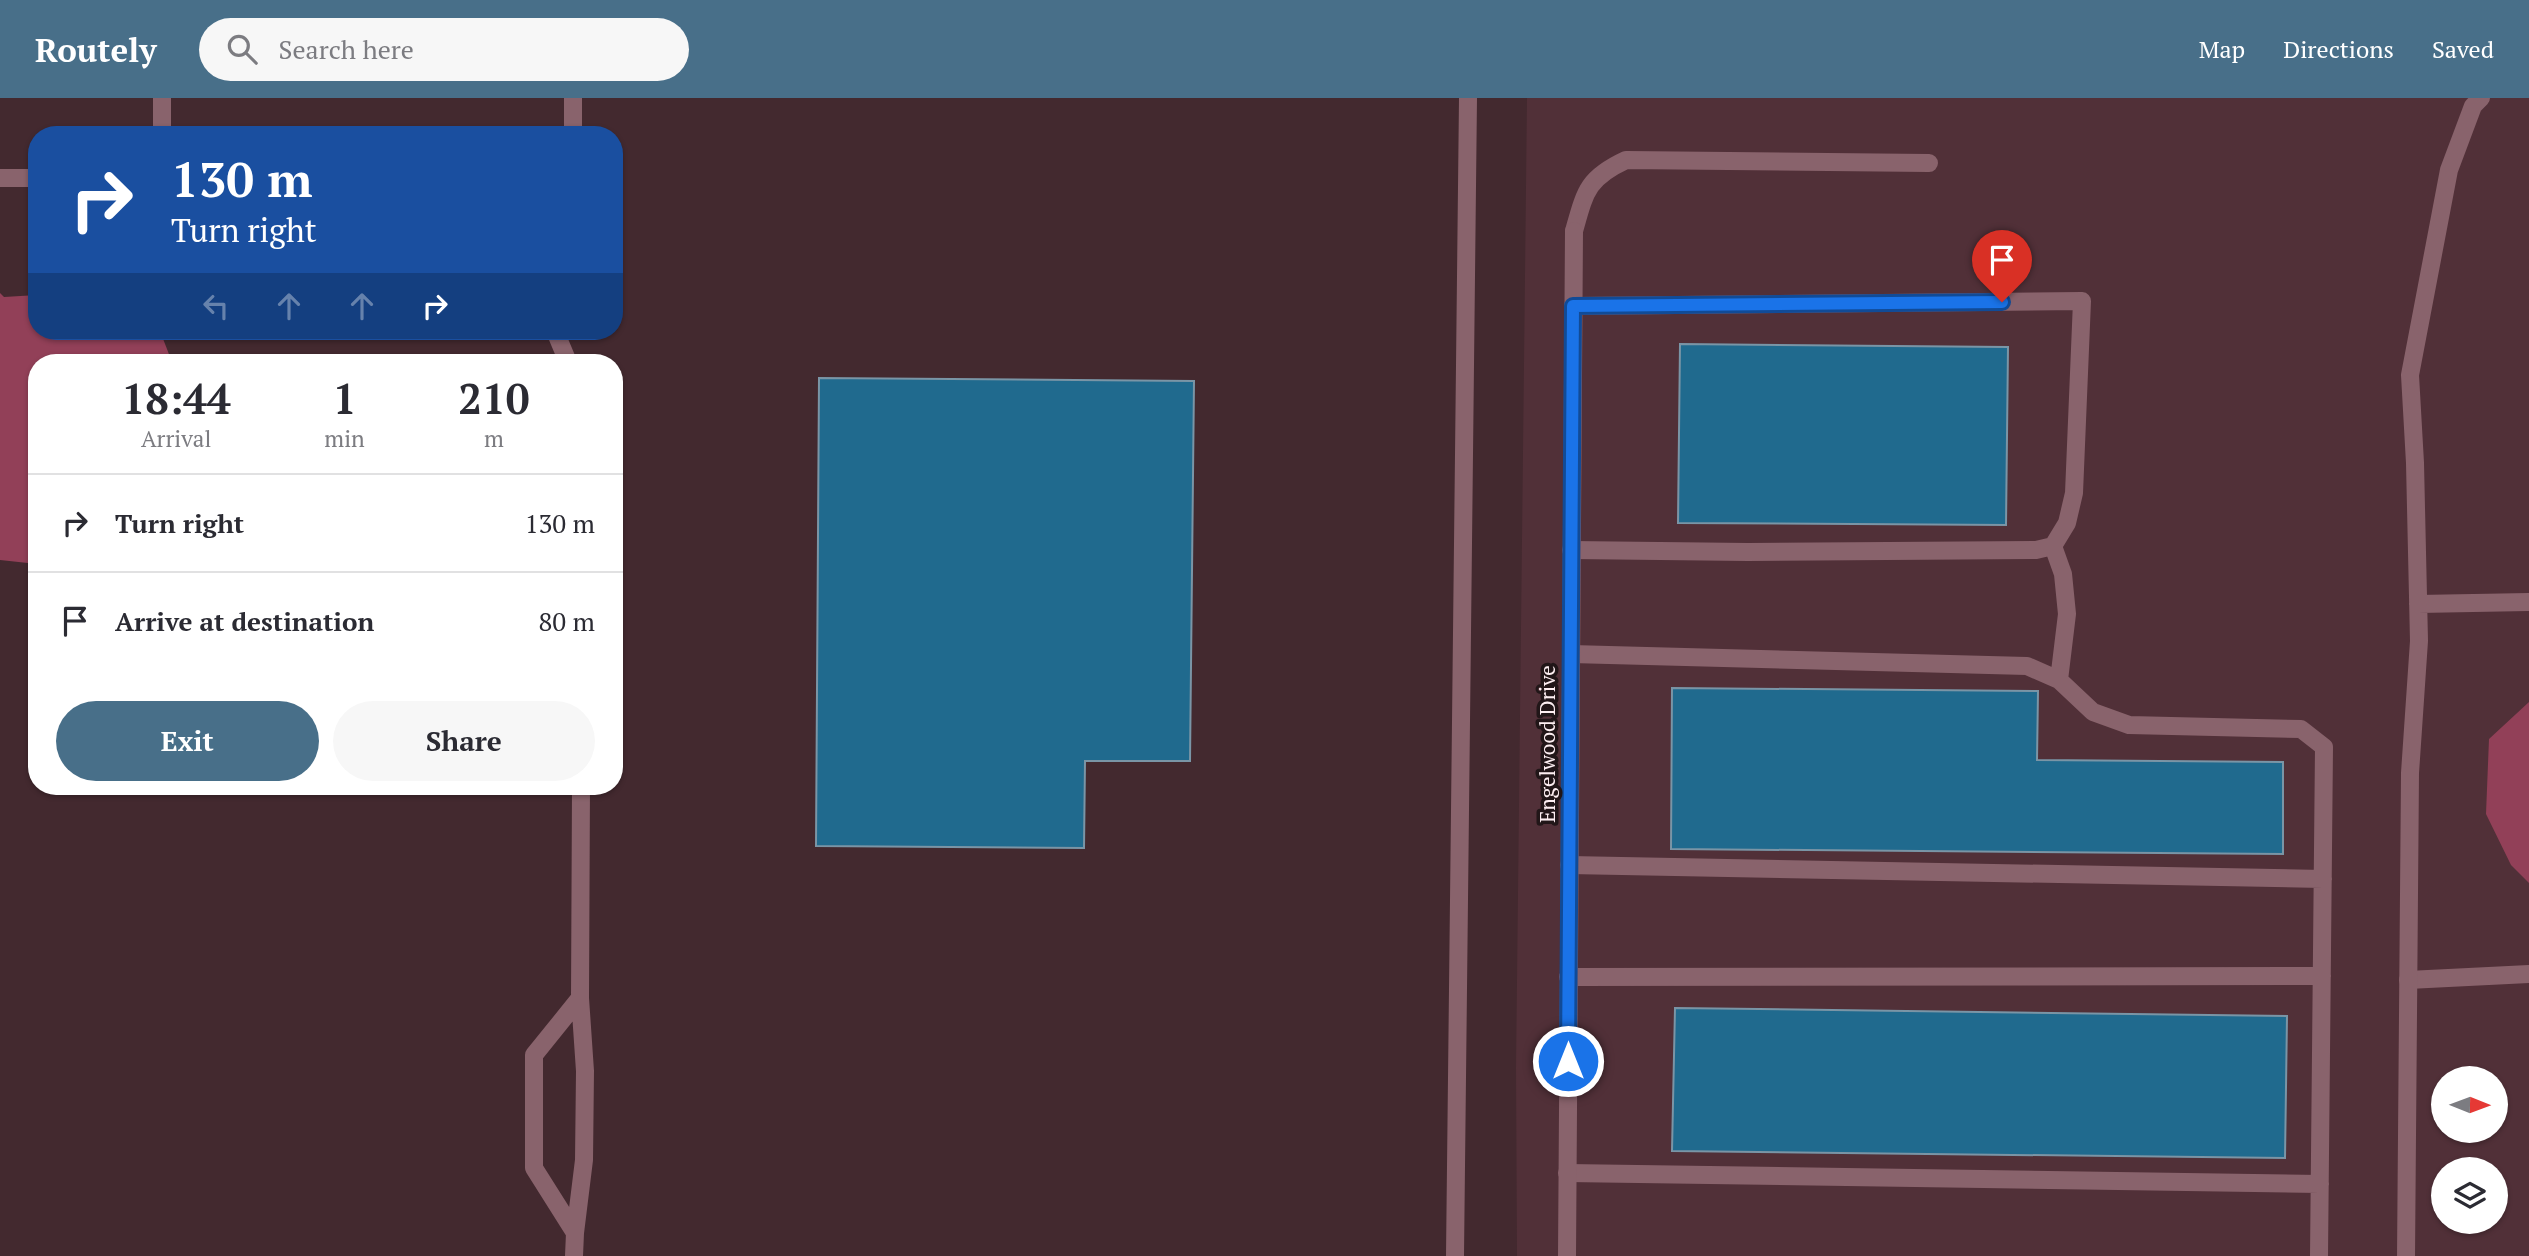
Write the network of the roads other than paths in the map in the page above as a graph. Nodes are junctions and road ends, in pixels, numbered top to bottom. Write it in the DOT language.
graph roads {
  1 [pos="162,98"];
  2 [pos="573,98"];
  3 [pos="1468,98"];
  4 [pos="2482,98"];
  5 [pos="162,126"];
  6 [pos="573,126"];
  7 [pos="1929,163"];
  8 [pos="0,178"];
  9 [pos="28,178"];
  10 [pos="1573,306"];
  11 [pos="2053,546"];
  12 [pos="1571,550"];
  13 [pos="2529,602"];
  14 [pos="2418,604"];
  15 [pos="1571,654"];
  16 [pos="2059,680"];
  17 [pos="581,795"];
  18 [pos="1569,865"];
  19 [pos="2323,879"];
  20 [pos="2529,974"];
  21 [pos="2322,976"];
  22 [pos="1568,977"];
  23 [pos="2408,980"];
  24 [pos="580,998"];
  25 [pos="1567,1173"];
  26 [pos="2319,1184"];
  27 [pos="575,1233"];
  28 [pos="574,1256"];
  29 [pos="1455,1256"];
  30 [pos="1567,1256"];
  31 [pos="2319,1256"];
  32 [pos="2406,1256"];
  1 -- 5 [label="street"];
  2 -- 6 [label="street"];
  3 -- 29 [label="street"];
  4 -- 14 [label="street"];
  7 -- 10 [label="street, Engelwood Drive"];
  8 -- 9 [label="street"];
  10 -- 11 [label="street"];
  10 -- 12 [label="street, Engelwood Drive"];
  11 -- 12 [label="street"];
  11 -- 16 [label="street"];
  12 -- 15 [label="street, Engelwood Drive"];
  13 -- 14 [label="street"];
  14 -- 23 [label="street"];
  15 -- 16 [label="street"];
  15 -- 18 [label="street, Engelwood Drive"];
  16 -- 19 [label="street"];
  17 -- 24 [label="street"];
  18 -- 19 [label="street"];
  18 -- 22 [label="street, Engelwood Drive"];
  19 -- 21 [label="street"];
  20 -- 23 [label="street"];
  21 -- 22 [label="street"];
  21 -- 26 [label="street"];
  22 -- 25 [label="street, Engelwood Drive"];
  23 -- 32 [label="street"];
  24 -- 27 [label="street"];
  24 -- 27 [label="street"];
  25 -- 26 [label="street"];
  25 -- 30 [label="street, Engelwood Drive"];
  26 -- 31 [label="street"];
  27 -- 28 [label="street"];
}
